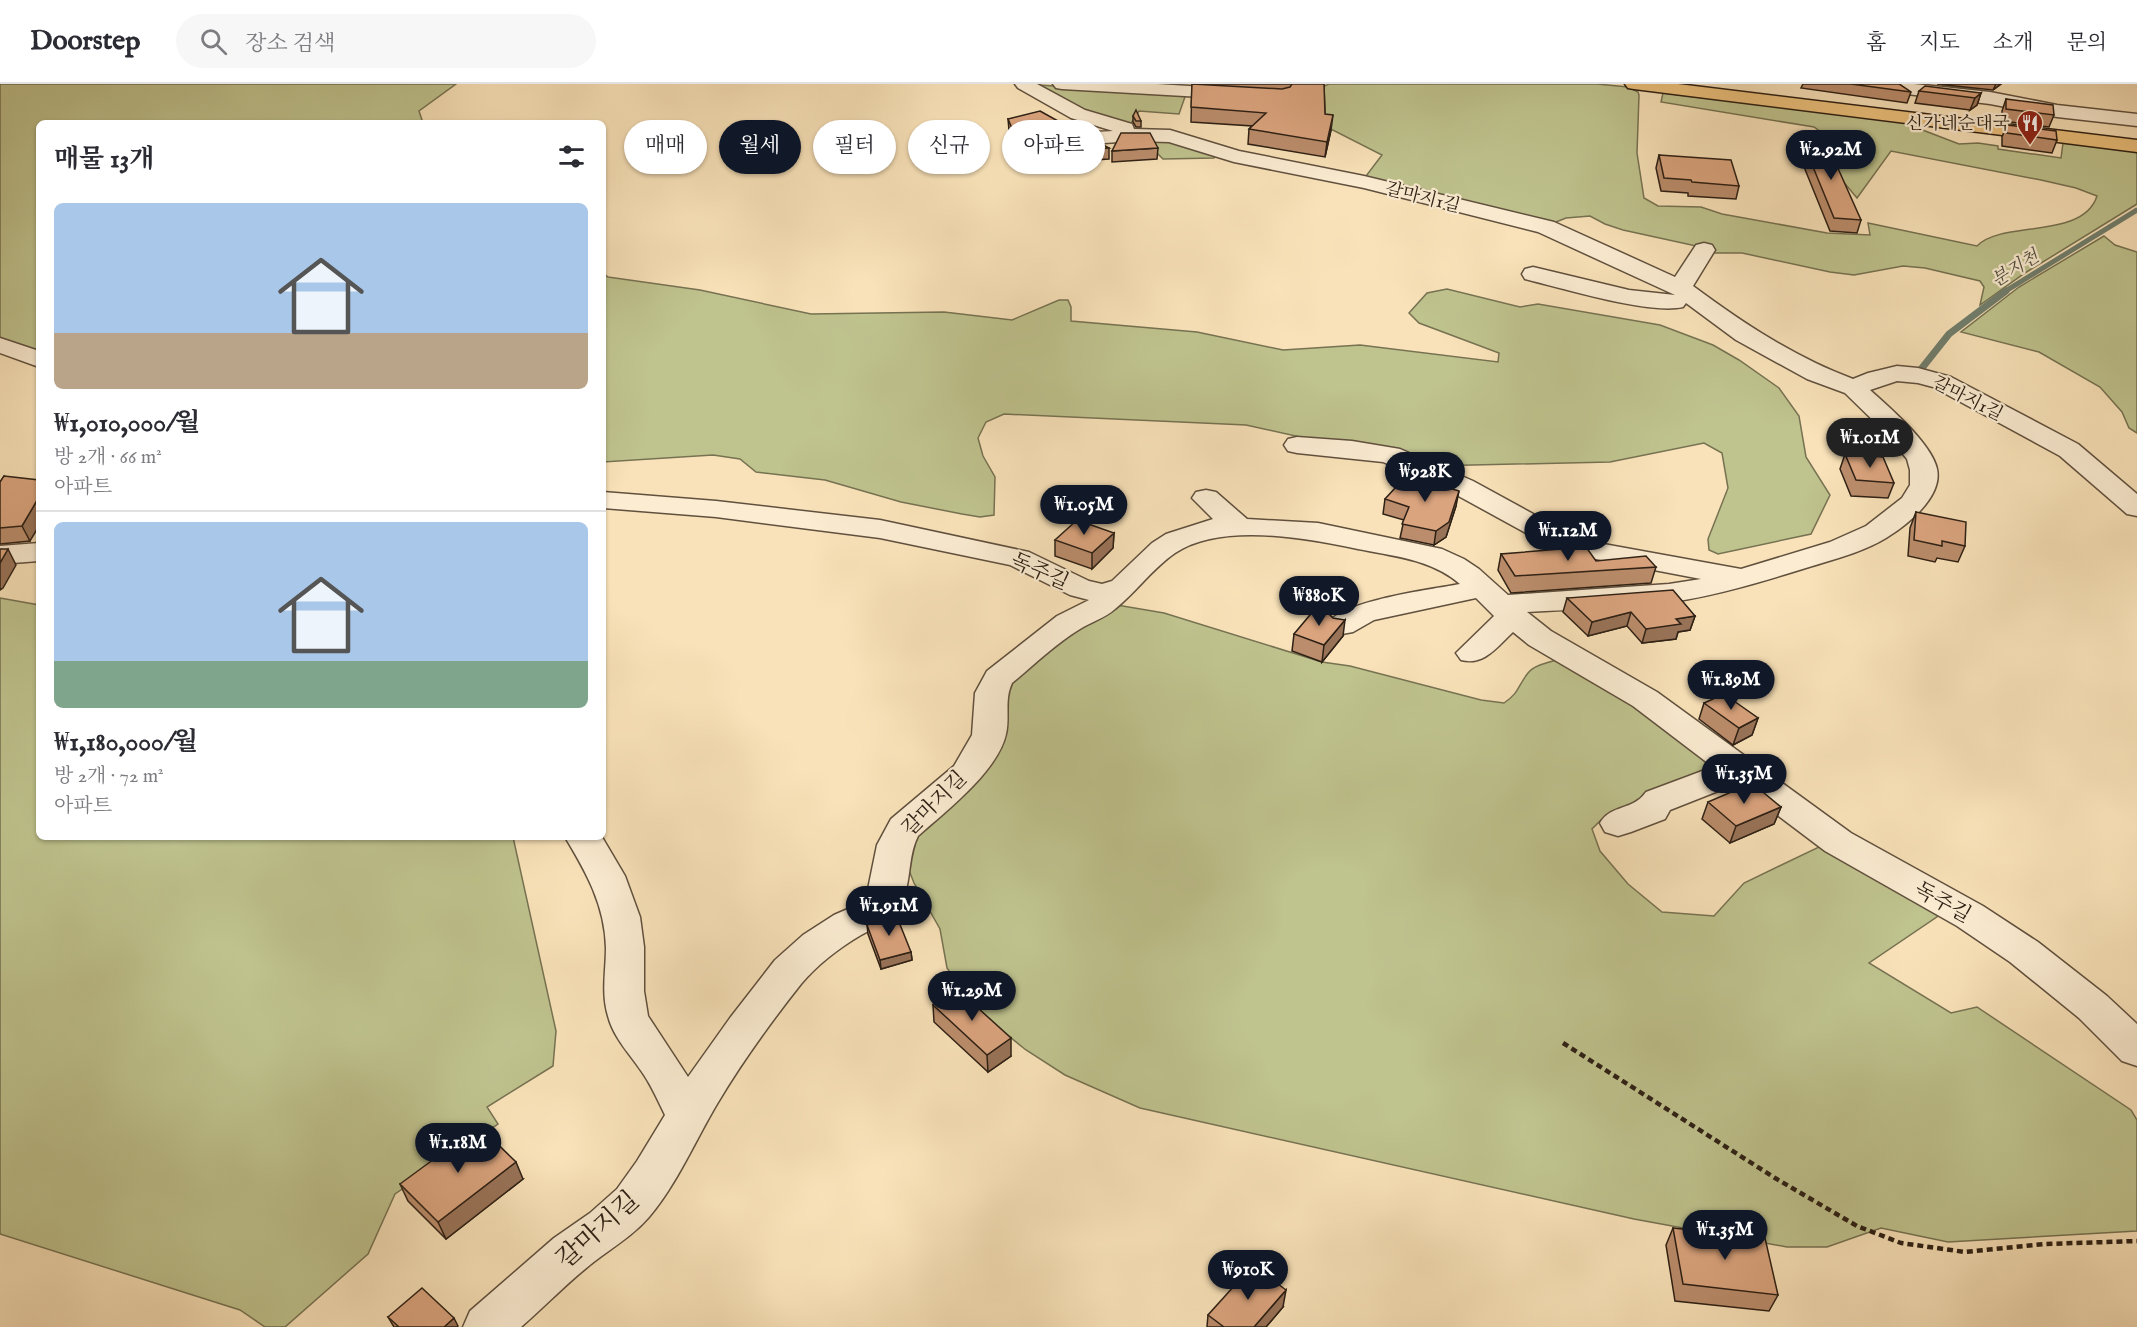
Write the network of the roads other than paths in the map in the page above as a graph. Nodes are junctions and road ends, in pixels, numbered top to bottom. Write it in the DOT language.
graph roads {
  1 [pos="1024,84"];
  2 [pos="1062,84"];
  3 [pos="1634,84"];
  4 [pos="1865,84"];
  5 [pos="1197,92"];
  6 [pos="1250,95"];
  7 [pos="1190,114"];
  8 [pos="2137,120"];
  9 [pos="1156,135"];
  10 [pos="1105,138"];
  11 [pos="2137,146"];
  12 [pos="1704,250"];
  13 [pos="1533,274"];
  14 [pos="1682,295"];
  15 [pos="1554,300"];
  16 [pos="4,352"];
  17 [pos="36,359"];
  18 [pos="1854,388"];
  19 [pos="1298,445"];
  20 [pos="1206,498"];
  21 [pos="606,500"];
  22 [pos="2137,508"];
  23 [pos="1238,526"];
  24 [pos="36,552"];
  25 [pos="0,555"];
  26 [pos="1747,577"];
  27 [pos="1123,587"];
  28 [pos="1498,603"];
  29 [pos="1342,625"];
  30 [pos="1472,653"];
  31 [pos="1738,770"];
  32 [pos="1618,823"];
  33 [pos="585,840"];
  34 [pos="2137,1049"];
  35 [pos="688,1115"];
  36 [pos="488,1327"];
  1 -- 9 [label="lane, 갈마지1길"];
  2 -- 5 [label="lane"];
  3 -- 11 [label="main road"];
  4 -- 8 [label="lane"];
  5 -- 6 [label="lane"];
  5 -- 7 [label="lane"];
  9 -- 10 [label="lane, 갈마지1길"];
  9 -- 14 [label="lane, 갈마지1길"];
  12 -- 14 [label="lane"];
  13 -- 14 [label="lane, 갈마지1길"];
  14 -- 15 [label="lane"];
  14 -- 18 [label="lane, 갈마지1길"];
  16 -- 17 [label="lane"];
  18 -- 22 [label="lane, 갈마지1길"];
  18 -- 26 [label="lane"];
  19 -- 26 [label="lane"];
  20 -- 23 [label="lane"];
  21 -- 27 [label="lane, 독주길"];
  23 -- 27 [label="lane, 독주길"];
  23 -- 28 [label="lane, 독주길"];
  24 -- 25 [label="lane"];
  26 -- 28 [label="lane"];
  27 -- 35 [label="lane, 갈마지길"];
  28 -- 29 [label="lane"];
  28 -- 30 [label="lane"];
  28 -- 31 [label="lane, 독주길"];
  31 -- 32 [label="lane"];
  31 -- 34 [label="lane, 독주길"];
  33 -- 35 [label="lane"];
  35 -- 36 [label="lane, 갈마지길"];
}
